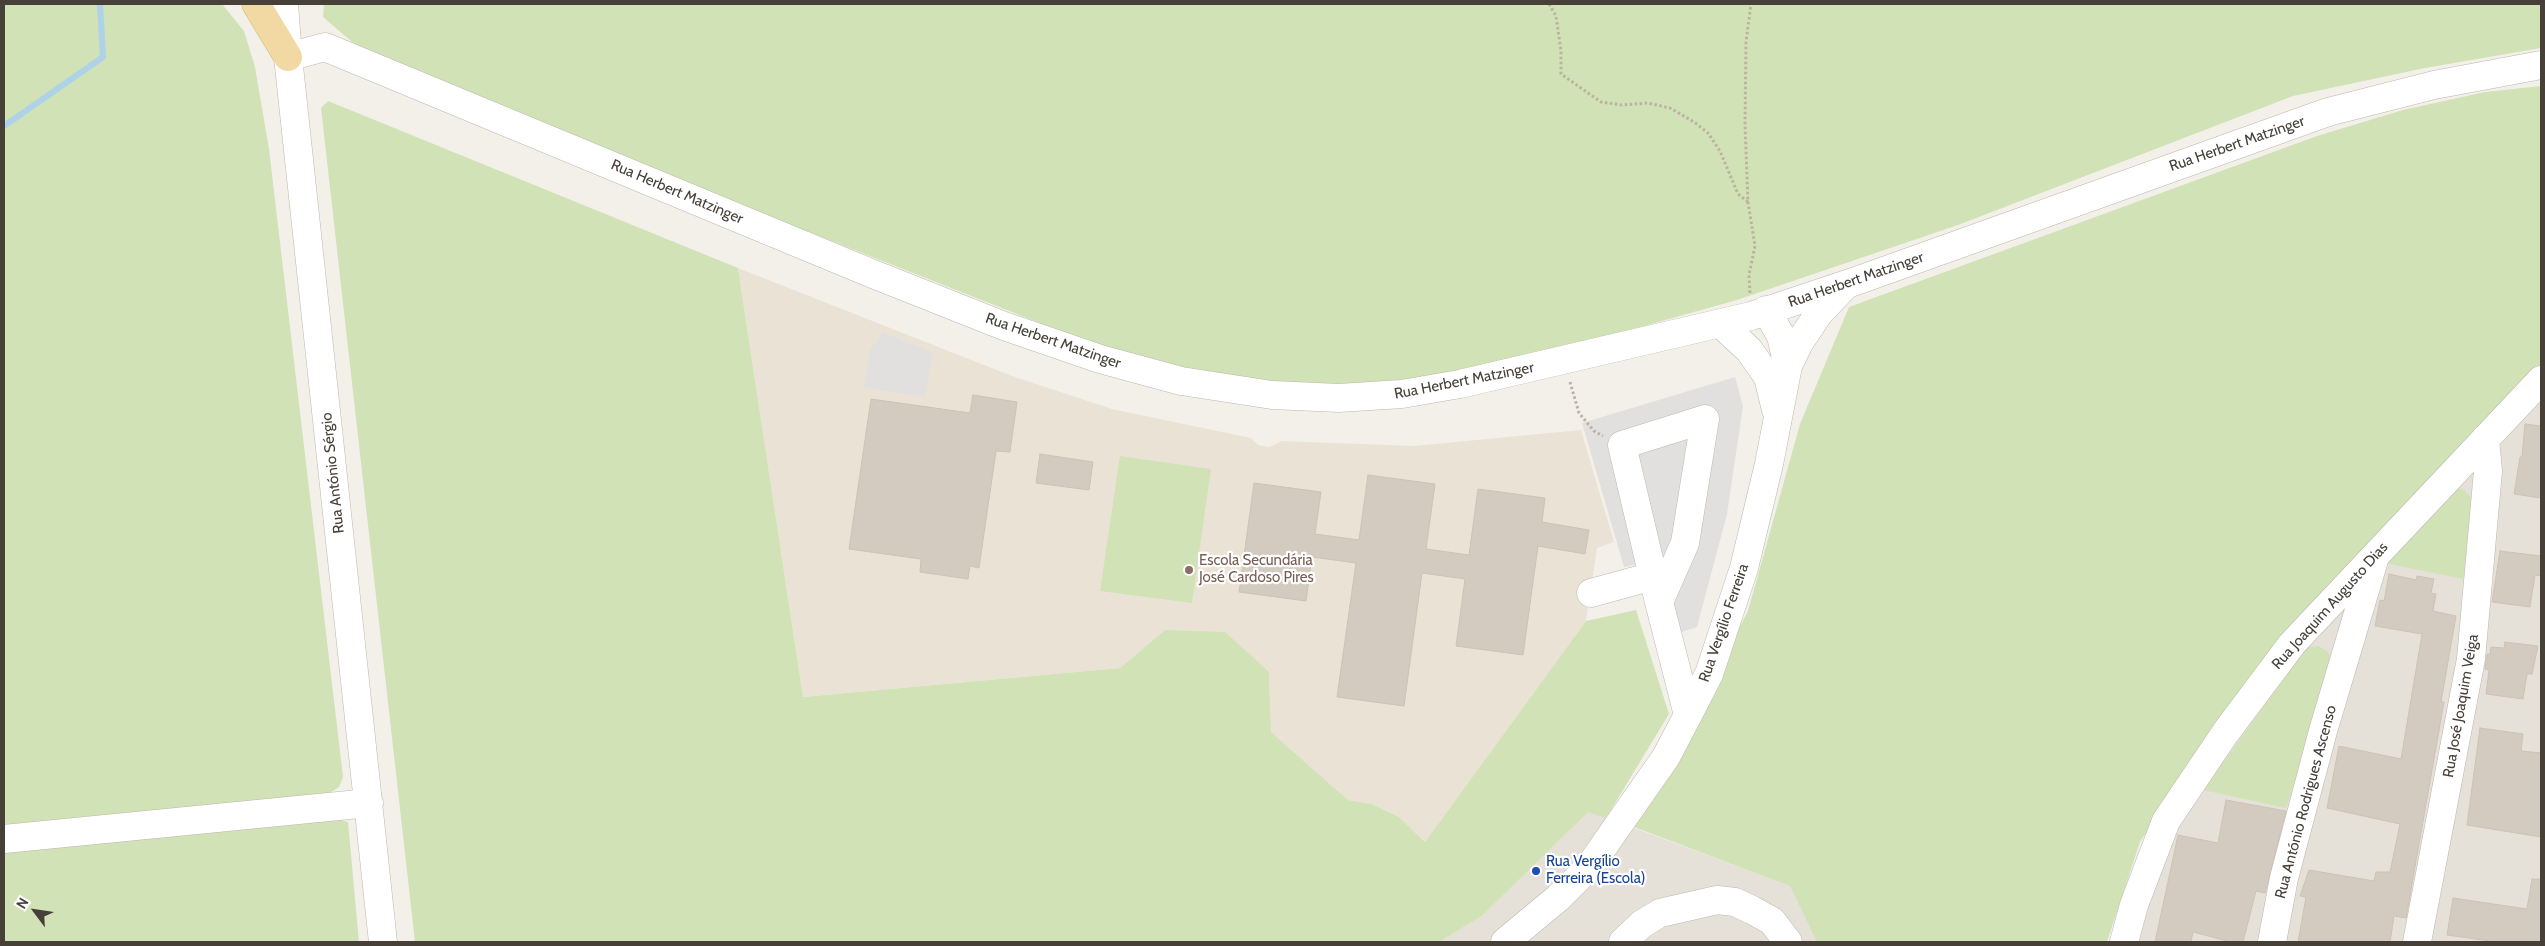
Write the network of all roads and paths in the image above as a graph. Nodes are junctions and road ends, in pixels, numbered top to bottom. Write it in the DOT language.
graph roads {
  1 [pos="256,4"];
  2 [pos="284,4"];
  3 [pos="1549,4"];
  4 [pos="1751,4"];
  5 [pos="288,57"];
  6 [pos="2541,66"];
  7 [pos="1748,202"];
  8 [pos="1846,284"];
  9 [pos="1759,313"];
  10 [pos="1721,324"];
  11 [pos="1564,361"];
  12 [pos="1788,366"];
  13 [pos="2541,380"];
  14 [pos="1778,416"];
  15 [pos="2485,438"];
  16 [pos="1622,445"];
  17 [pos="2375,556"];
  18 [pos="1653,576"];
  19 [pos="1591,593"];
  20 [pos="1659,602"];
  21 [pos="2310,625"];
  22 [pos="2344,663"];
  23 [pos="1688,715"];
  24 [pos="370,803"];
  25 [pos="4,839"];
  26 [pos="383,942"];
  27 [pos="1505,942"];
  28 [pos="1623,942"];
  29 [pos="1788,942"];
  30 [pos="2124,942"];
  31 [pos="2272,942"];
  32 [pos="2417,942"];
  1 -- 5 [label="main road"];
  2 -- 5 [label="street, Rua António Sérgio"];
  3 -- 7 [label="path"];
  4 -- 7 [label="path"];
  5 -- 11 [label="street, Rua Herbert Matzinger"];
  5 -- 24 [label="street, Rua António Sérgio"];
  6 -- 8 [label="street, Rua Herbert Matzinger"];
  7 -- 9 [label="path"];
  8 -- 9 [label="street, Rua Herbert Matzinger"];
  8 -- 12 [label="street, Rua Vergílio Ferreira"];
  9 -- 10 [label="street, Rua Herbert Matzinger"];
  9 -- 12 [label="street, Rua Vergílio Ferreira"];
  10 -- 11 [label="street, Rua Herbert Matzinger"];
  10 -- 14 [label="street, Rua Vergílio Ferreira"];
  11 -- 16 [label="path"];
  12 -- 14 [label="street, Rua Vergílio Ferreira"];
  13 -- 15 [label="street, Rua Joaquim Augusto Dias"];
  14 -- 23 [label="street, Rua Vergílio Ferreira"];
  15 -- 17 [label="street, Rua Joaquim Augusto Dias"];
  15 -- 32 [label="street, Rua José Joaquim Veiga"];
  16 -- 18 [label="street"];
  16 -- 20 [label="street"];
  17 -- 21 [label="street, Rua Joaquim Augusto Dias"];
  17 -- 22 [label="street, Rua António Rodrigues Ascenso"];
  18 -- 19 [label="street"];
  18 -- 20 [label="street"];
  20 -- 23 [label="street"];
  21 -- 22 [label="street, Rua António Rodrigues Ascenso"];
  21 -- 30 [label="street, Rua Joaquim Augusto Dias"];
  22 -- 31 [label="street, Rua António Rodrigues Ascenso"];
  23 -- 27 [label="street, Rua Vergílio Ferreira"];
  24 -- 25 [label="street"];
  24 -- 26 [label="street, Rua António Sérgio"];
  28 -- 29 [label="street"];
}
